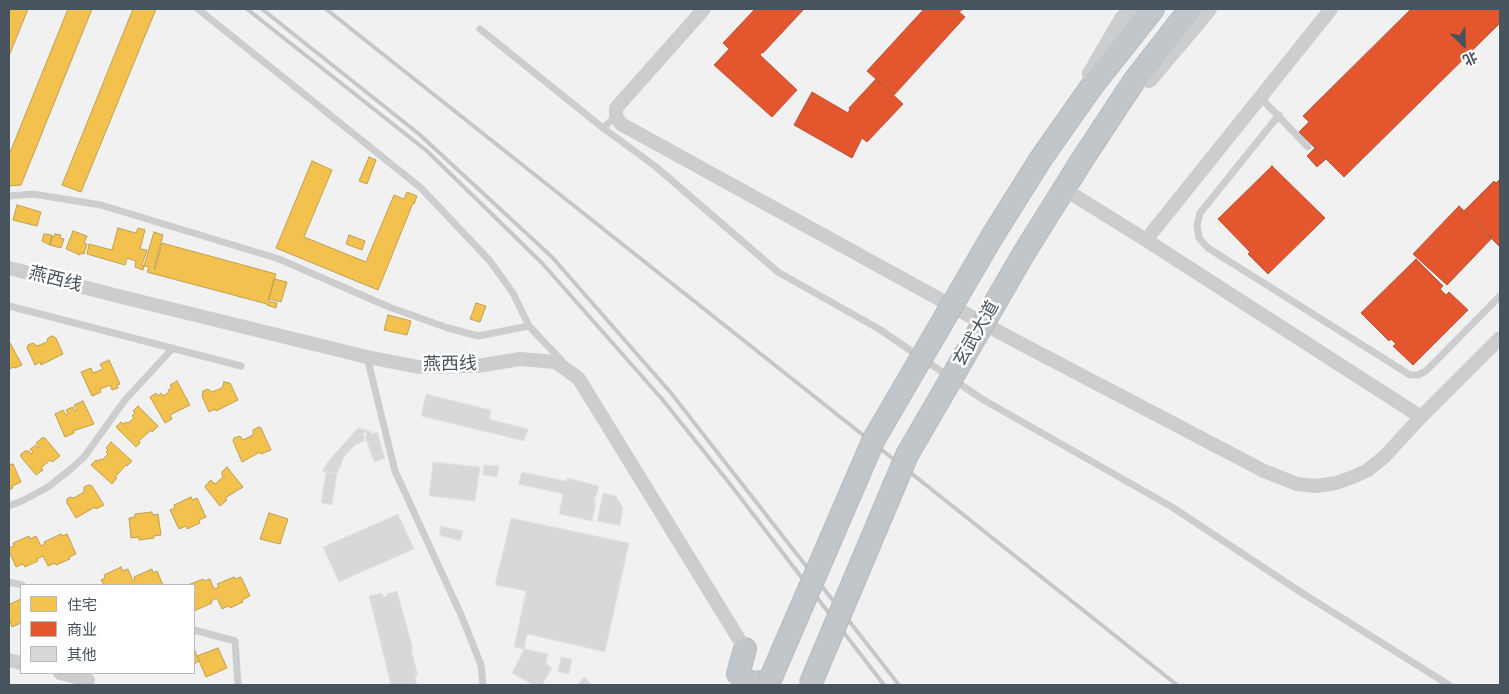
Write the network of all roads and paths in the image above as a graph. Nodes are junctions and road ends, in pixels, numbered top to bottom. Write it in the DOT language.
graph roads {
  1 [pos="198,9"];
  2 [pos="704,9"];
  3 [pos="1132,9"];
  4 [pos="1153,9"];
  5 [pos="1190,9"];
  6 [pos="1208,9"];
  7 [pos="1330,9"];
  8 [pos="480,30"];
  9 [pos="1260,97"];
  10 [pos="616,116"];
  11 [pos="1278,116"];
  12 [pos="603,128"];
  13 [pos="1308,147"];
  14 [pos="1042,157"];
  15 [pos="1082,160"];
  16 [pos="1064,189"];
  17 [pos="9,196"];
  18 [pos="1146,240"];
  19 [pos="9,268"];
  20 [pos="1500,296"];
  21 [pos="9,306"];
  22 [pos="529,326"];
  23 [pos="1500,338"];
  24 [pos="173,348"];
  25 [pos="367,357"];
  26 [pos="241,366"];
  27 [pos="579,379"];
  28 [pos="1421,417"];
  29 [pos="9,506"];
  30 [pos="195,630"];
  31 [pos="745,649"];
  32 [pos="64,674"];
  33 [pos="88,680"];
  34 [pos="768,684"];
  35 [pos="238,685"];
  36 [pos="483,685"];
  37 [pos="736,685"];
  38 [pos="810,685"];
  39 [pos="1449,685"];
  1 -- 22 [label="lane"];
  2 -- 10 [label="street"];
  3 -- 14 [label="street"];
  4 -- 14 [label="highway, 玄武大道"];
  5 -- 15 [label="highway, 玄武大道"];
  6 -- 15 [label="street"];
  7 -- 9 [label="street"];
  8 -- 12 [label="lane"];
  9 -- 11 [label="lane"];
  9 -- 18 [label="street"];
  10 -- 12 [label="lane"];
  10 -- 28 [label="street"];
  11 -- 13 [label="lane"];
  11 -- 20 [label="lane"];
  12 -- 39 [label="lane"];
  14 -- 34 [label="highway, 玄武大道, bridge"];
  15 -- 16 [label="highway, 玄武大道"];
  16 -- 18 [label="street"];
  16 -- 38 [label="highway, 玄武大道, bridge"];
  17 -- 22 [label="lane"];
  18 -- 28 [label="street"];
  19 -- 25 [label="street, 燕西线"];
  21 -- 24 [label="lane"];
  22 -- 27 [label="lane"];
  23 -- 28 [label="street"];
  24 -- 26 [label="lane"];
  24 -- 29 [label="lane"];
  25 -- 27 [label="street, 燕西线"];
  25 -- 36 [label="lane"];
  27 -- 31 [label="street, 燕西线"];
  30 -- 35 [label="lane"];
  31 -- 34 [label="highway"];
  31 -- 37 [label="highway"];
  32 -- 33 [label="street"];
}
